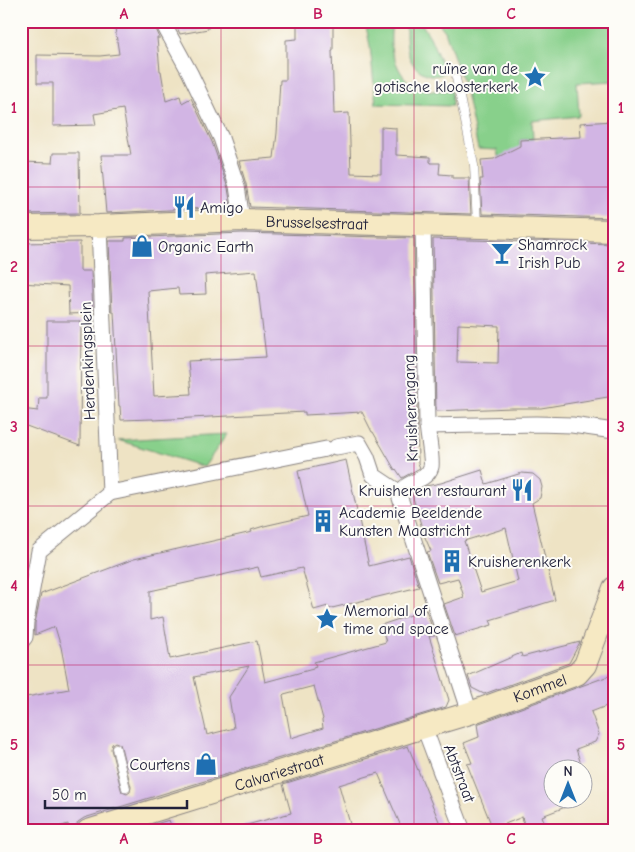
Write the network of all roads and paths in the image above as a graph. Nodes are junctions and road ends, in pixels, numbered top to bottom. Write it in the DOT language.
graph roads {
  1 [pos="164,21"];
  2 [pos="456,78"];
  3 [pos="242,220"];
  4 [pos="99,226"];
  5 [pos="423,226"];
  6 [pos="477,226"];
  7 [pos="21,227"];
  8 [pos="614,231"];
  9 [pos="427,426"];
  10 [pos="614,431"];
  11 [pos="110,493"];
  12 [pos="400,493"];
  13 [pos="614,588"];
  14 [pos="21,642"];
  15 [pos="470,712"];
  16 [pos="427,726"];
  17 [pos="116,748"];
  18 [pos="126,788"];
  19 [pos="88,831"];
  20 [pos="463,831"];
  1 -- 3 [label="street"];
  2 -- 6 [label="lane"];
  3 -- 4 [label="street, Brusselsestraat"];
  3 -- 5 [label="street, Brusselsestraat"];
  4 -- 7 [label="street, Brusselsestraat"];
  4 -- 11 [label="street, Herdenkingsplein"];
  5 -- 6 [label="street, Brusselsestraat"];
  5 -- 9 [label="street, Kruisherengang"];
  6 -- 8 [label="street, Brusselsestraat"];
  9 -- 10 [label="street"];
  9 -- 12 [label="street, Kruisherengang"];
  11 -- 12 [label="street"];
  11 -- 14 [label="street"];
  12 -- 15 [label="street"];
  13 -- 15 [label="street, Kommel"];
  15 -- 16 [label="street, Calvariestraat"];
  16 -- 19 [label="street, Calvariestraat"];
  16 -- 20 [label="street, Abtstraat"];
  17 -- 18 [label="lane"];
}
